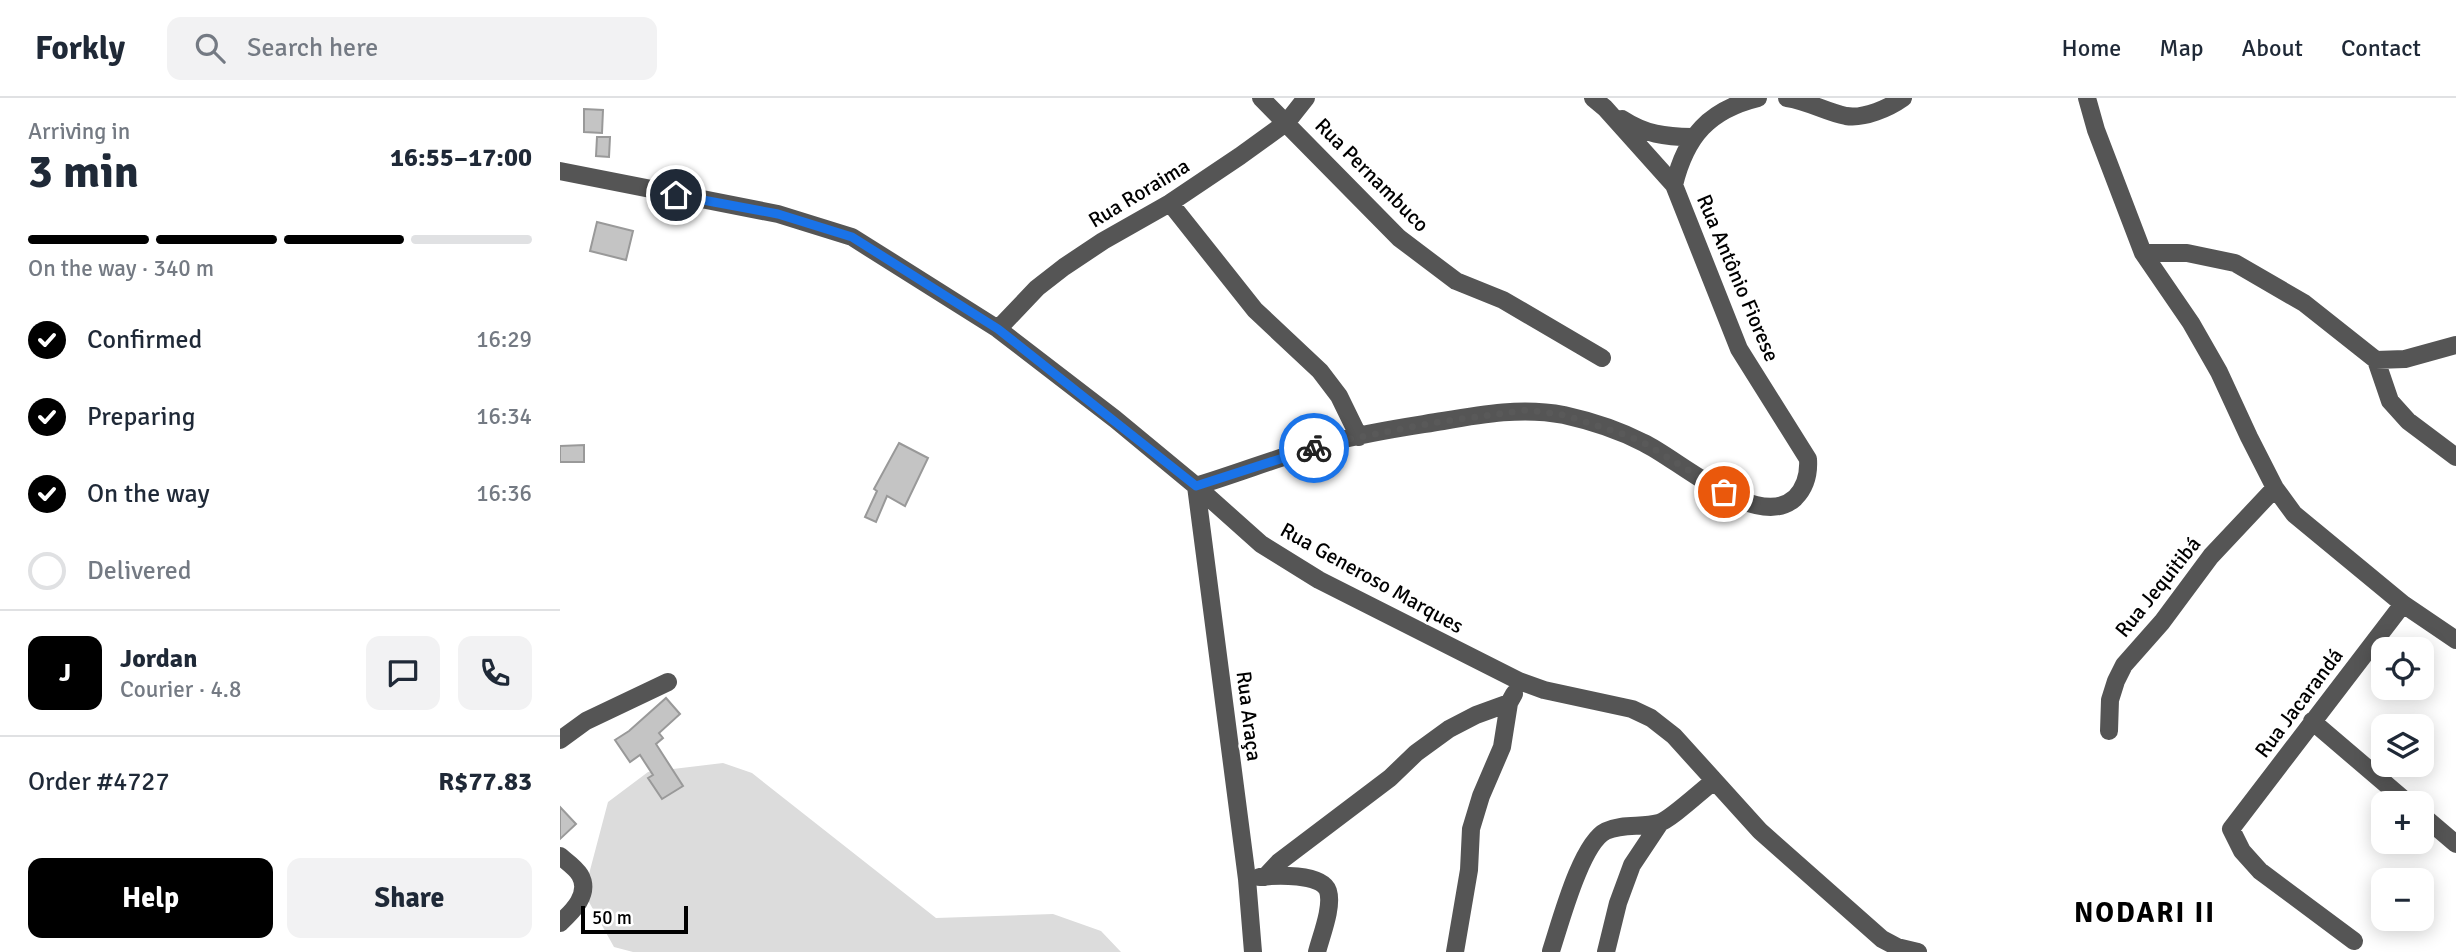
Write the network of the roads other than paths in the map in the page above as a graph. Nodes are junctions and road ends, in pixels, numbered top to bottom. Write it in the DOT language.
graph roads {
  1 [pos="1261,98"];
  2 [pos="1306,98"];
  3 [pos="1758,98"];
  4 [pos="1787,98"];
  5 [pos="1903,98"];
  6 [pos="2087,98"];
  7 [pos="1599,103"];
  8 [pos="1287,122"];
  9 [pos="1692,137"];
  10 [pos="560,171"];
  11 [pos="1674,185"];
  12 [pos="1170,202"];
  13 [pos="2143,253"];
  14 [pos="998,329"];
  15 [pos="2456,345"];
  16 [pos="1602,358"];
  17 [pos="2376,360"];
  18 [pos="1359,437"];
  19 [pos="2456,457"];
  20 [pos="1196,486"];
  21 [pos="2275,488"];
  22 [pos="2403,604"];
  23 [pos="2456,640"];
  24 [pos="1519,681"];
  25 [pos="668,682"];
  26 [pos="1509,703"];
  27 [pos="2312,721"];
  28 [pos="2109,731"];
  29 [pos="560,740"];
  30 [pos="1714,780"];
  31 [pos="2394,791"];
  32 [pos="1660,823"];
  33 [pos="2434,825"];
  34 [pos="2456,844"];
  35 [pos="560,856"];
  36 [pos="1256,878"];
  37 [pos="560,923"];
  38 [pos="2354,941"];
  39 [pos="1879,945"];
  40 [pos="1551,951"];
  41 [pos="1253,952"];
  42 [pos="1317,952"];
  43 [pos="1455,952"];
  44 [pos="1606,952"];
  45 [pos="1918,952"];
  1 -- 8 [label="street, Rua Pernambuco"];
  2 -- 8 [label="street, Rua Roraima"];
  3 -- 9 [label="street, Rua Antônio Fiorese"];
  4 -- 5 [label="street"];
  6 -- 13 [label="street"];
  7 -- 9 [label="street"];
  7 -- 11 [label="street"];
  8 -- 12 [label="street, Rua Roraima"];
  8 -- 16 [label="street, Rua Pernambuco"];
  9 -- 11 [label="street, Rua Antônio Fiorese"];
  10 -- 14 [label="street, Rua Generoso Marques"];
  11 -- 18 [label="street, Rua Antônio Fiorese"];
  12 -- 14 [label="street, Rua Roraima"];
  12 -- 18 [label="street"];
  13 -- 17 [label="street"];
  13 -- 21 [label="street"];
  14 -- 20 [label="street, Rua Generoso Marques"];
  15 -- 17 [label="street"];
  17 -- 19 [label="street"];
  18 -- 20 [label="street, Rua Antônio Fiorese"];
  20 -- 24 [label="street, Rua Generoso Marques"];
  20 -- 36 [label="street, Rua Araça"];
  21 -- 22 [label="street"];
  21 -- 28 [label="street, Rua Jequitibá"];
  22 -- 23 [label="street"];
  22 -- 27 [label="street, Rua Jacarandá"];
  24 -- 26 [label="street"];
  24 -- 30 [label="street, Rua Generoso Marques"];
  25 -- 29 [label="street"];
  26 -- 36 [label="street"];
  26 -- 43 [label="street"];
  27 -- 31 [label="street"];
  27 -- 38 [label="street, Rua Jacarandá"];
  30 -- 32 [label="street"];
  30 -- 39 [label="street, Rua Generoso Marques"];
  32 -- 40 [label="street"];
  32 -- 44 [label="street"];
  33 -- 34 [label="street"];
  35 -- 37 [label="street"];
  36 -- 41 [label="street, Rua Araça"];
  36 -- 42 [label="street"];
  39 -- 45 [label="street, Rua Generoso Marques"];
}
